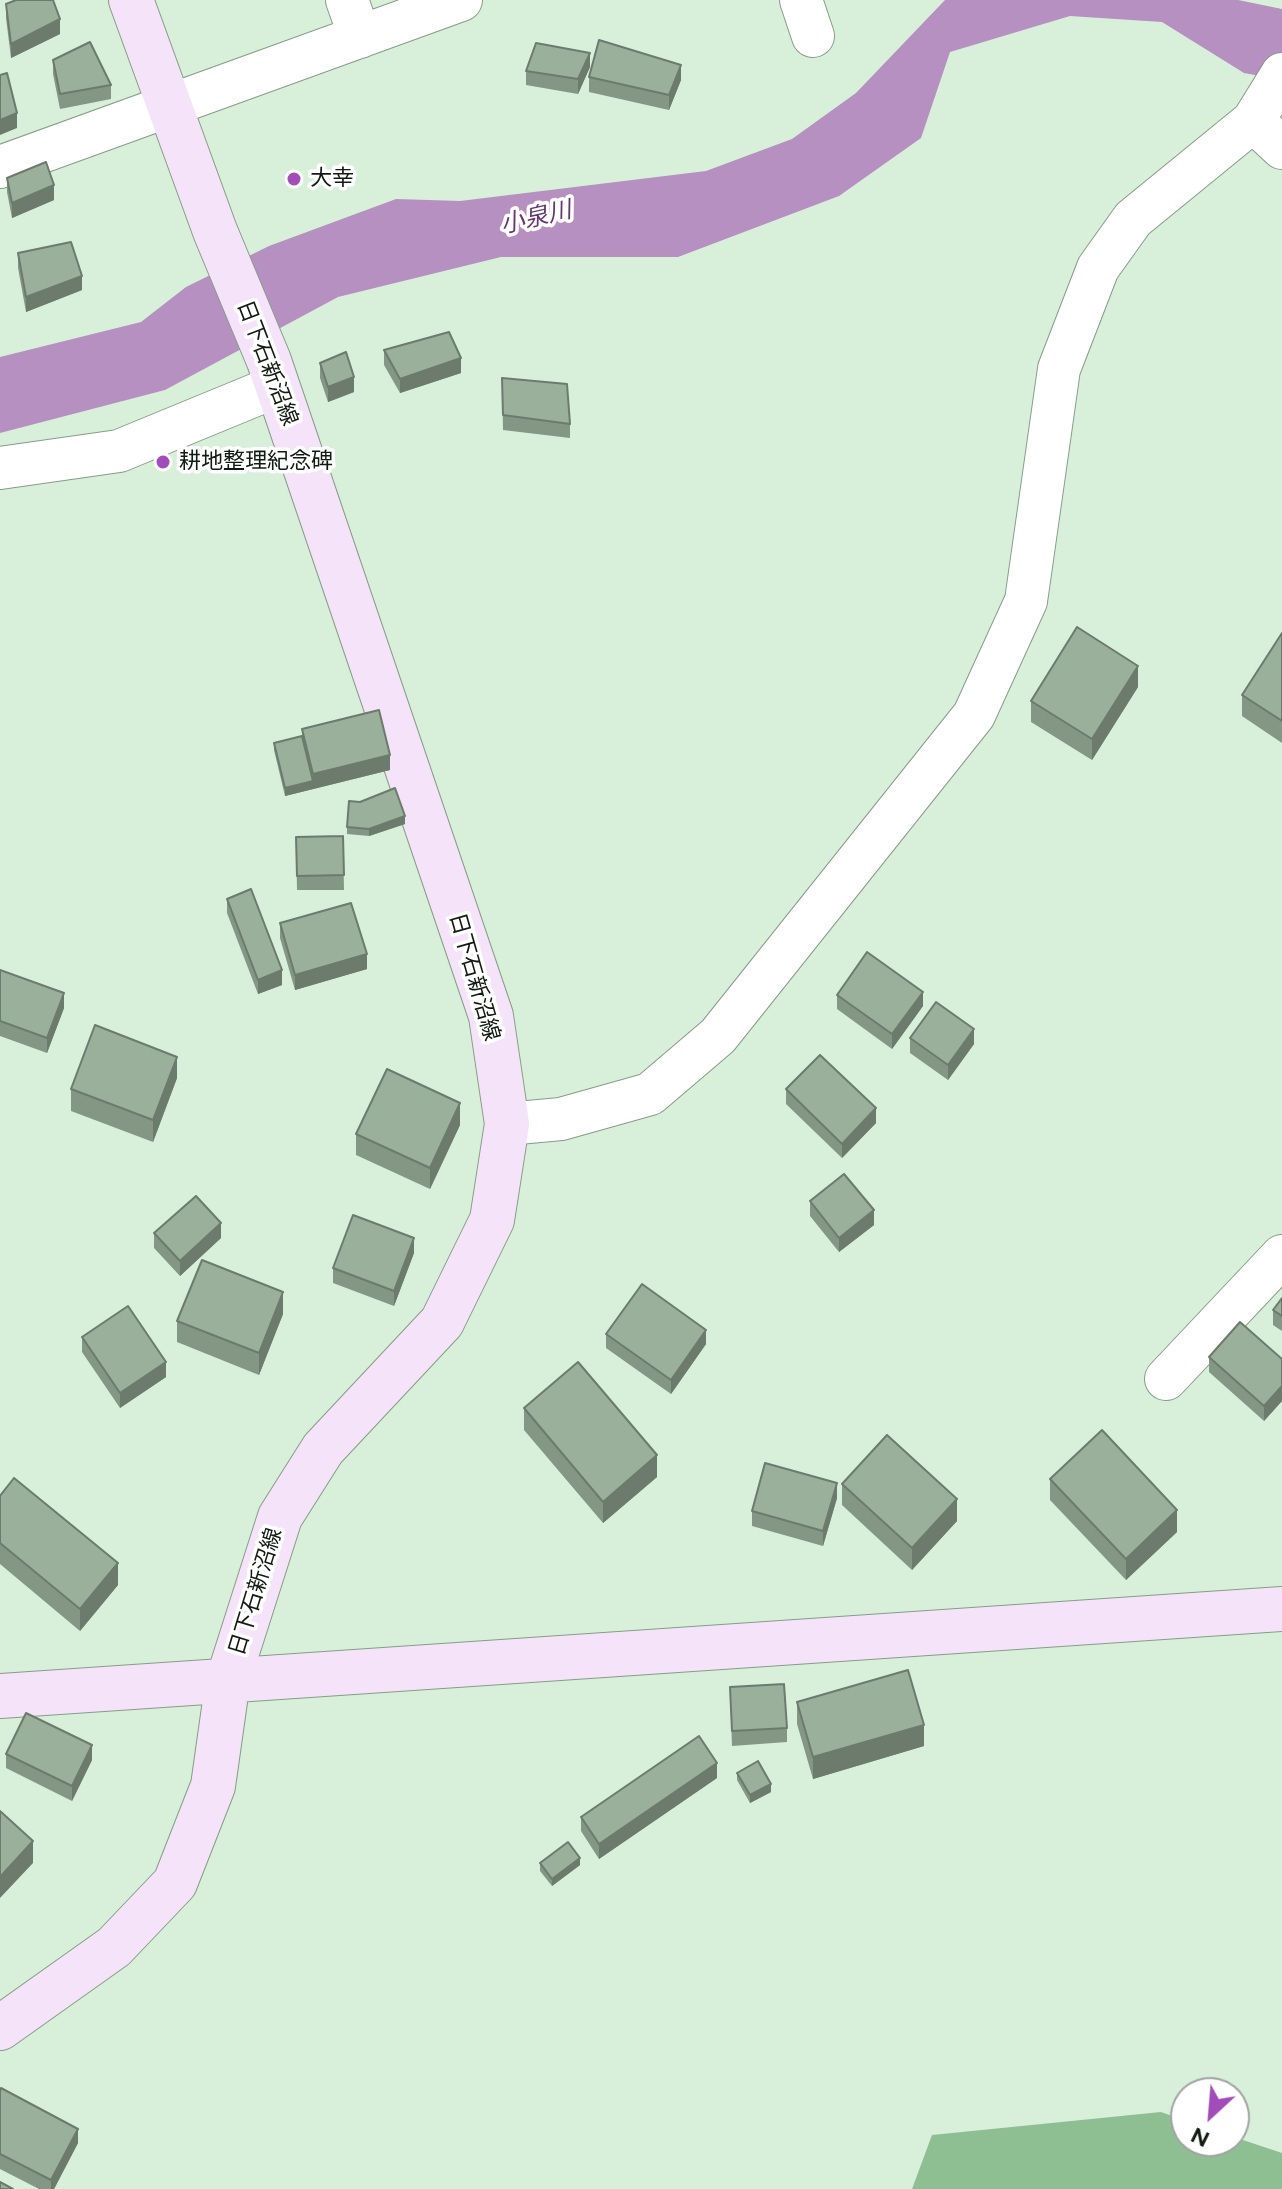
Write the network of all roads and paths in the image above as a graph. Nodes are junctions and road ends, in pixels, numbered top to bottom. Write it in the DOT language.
graph roads {
  1 [pos="131,0"];
  2 [pos="461,0"];
  3 [pos="353,19"];
  4 [pos="170,108"];
  5 [pos="1270,113"];
  6 [pos="0,167"];
  7 [pos="273,373"];
  8 [pos="0,468"];
  9 [pos="507,1124"];
  10 [pos="1282,1256"];
  11 [pos="1166,1379"];
  12 [pos="1282,1609"];
  13 [pos="228,1680"];
  14 [pos="0,1696"];
  15 [pos="0,2028"];
  1 -- 4 [label="main road, 日下石新沼線"];
  2 -- 3 [label="street"];
  3 -- 4 [label="street"];
  4 -- 6 [label="street"];
  4 -- 7 [label="main road, 日下石新沼線"];
  5 -- 9 [label="street"];
  7 -- 8 [label="street"];
  7 -- 9 [label="main road, 日下石新沼線"];
  9 -- 13 [label="main road, 日下石新沼線"];
  10 -- 11 [label="street"];
  12 -- 13 [label="main road"];
  13 -- 14 [label="main road"];
  13 -- 15 [label="main road, 日下石新沼線"];
}
